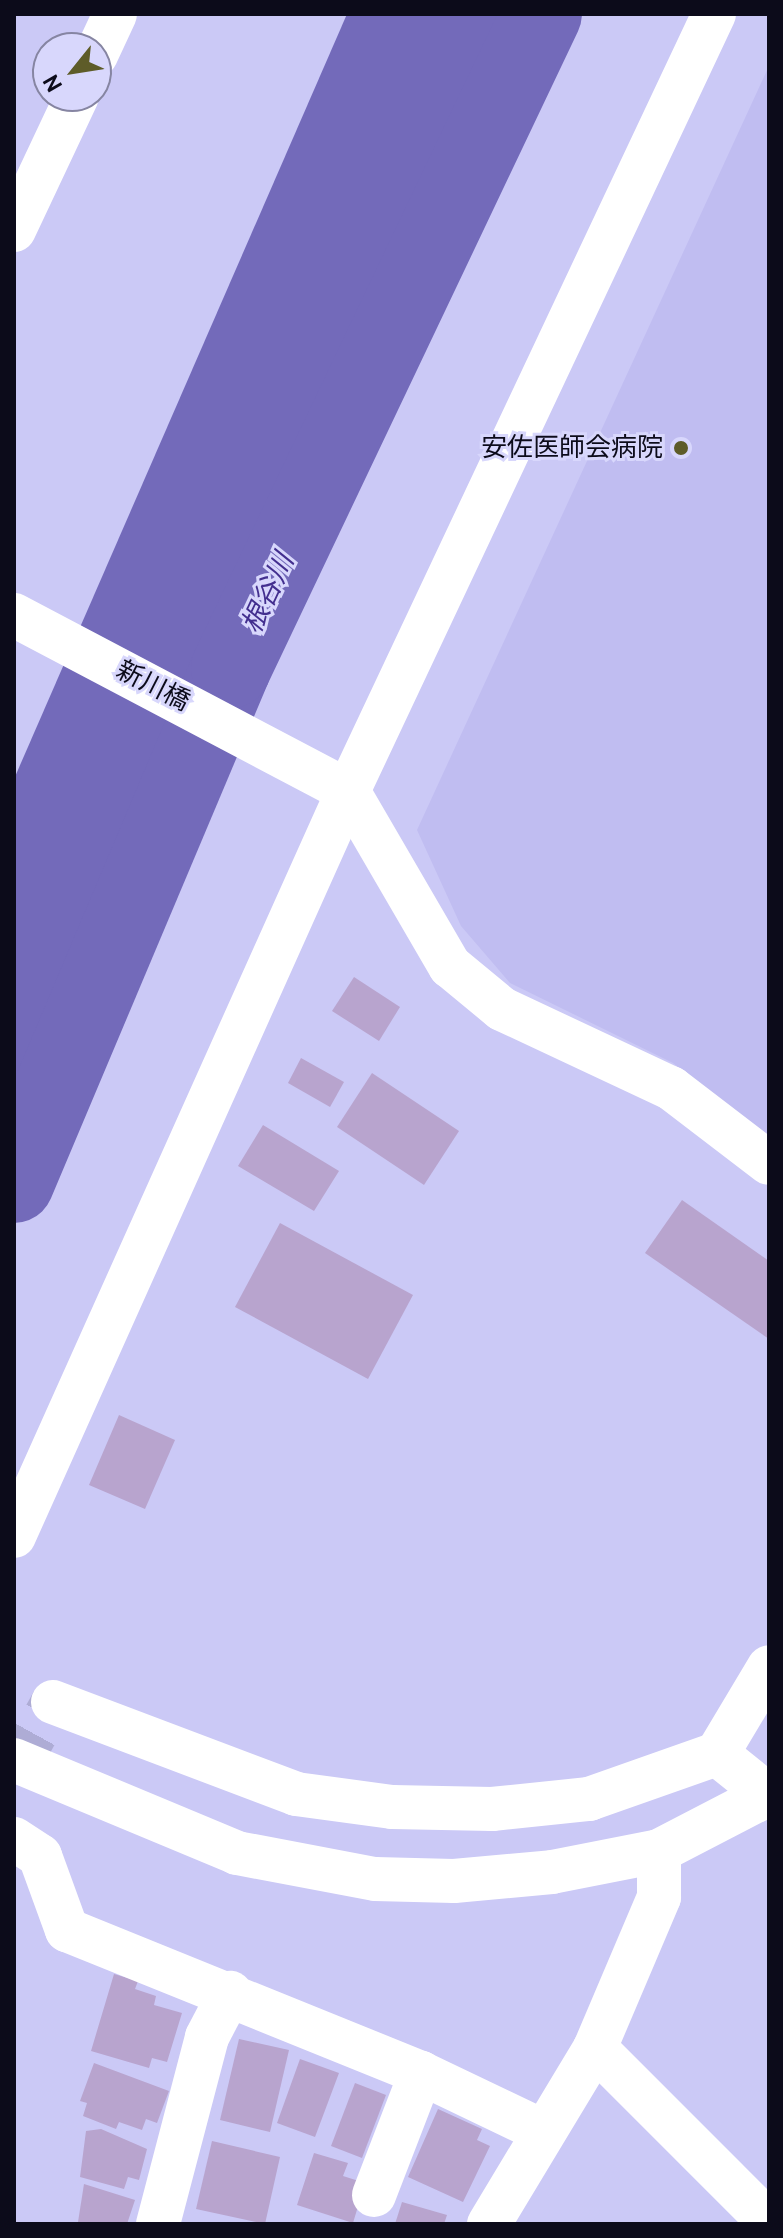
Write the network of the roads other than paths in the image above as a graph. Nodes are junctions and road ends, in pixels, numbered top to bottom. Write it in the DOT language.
graph roads {
  1 [pos="714,14"];
  2 [pos="69,112"];
  3 [pos="14,230"];
  4 [pos="14,615"];
  5 [pos="348,791"];
  6 [pos="769,1163"];
  7 [pos="14,1471"];
  8 [pos="14,1536"];
  9 [pos="769,1667"];
  10 [pos="53,1702"];
  11 [pos="717,1754"];
  12 [pos="14,1760"];
  13 [pos="769,1794"];
  14 [pos="14,1839"];
  15 [pos="659,1851"];
  16 [pos="230,1993"];
  17 [pos="595,2048"];
  18 [pos="421,2073"];
  19 [pos="542,2131"];
  20 [pos="374,2195"];
  21 [pos="769,2222"];
  22 [pos="158,2224"];
  23 [pos="489,2224"];
  1 -- 5 [label="street"];
  2 -- 3 [label="street"];
  4 -- 5 [label="street, 新川橋"];
  5 -- 6 [label="street"];
  5 -- 7 [label="street"];
  5 -- 8 [label="street"];
  9 -- 11 [label="street"];
  10 -- 11 [label="street"];
  11 -- 13 [label="street"];
  12 -- 15 [label="street"];
  13 -- 15 [label="street"];
  14 -- 16 [label="street"];
  15 -- 17 [label="street"];
  16 -- 18 [label="street"];
  16 -- 22 [label="street"];
  17 -- 19 [label="street"];
  17 -- 21 [label="street"];
  18 -- 19 [label="street"];
  18 -- 20 [label="street"];
  19 -- 23 [label="street"];
}
